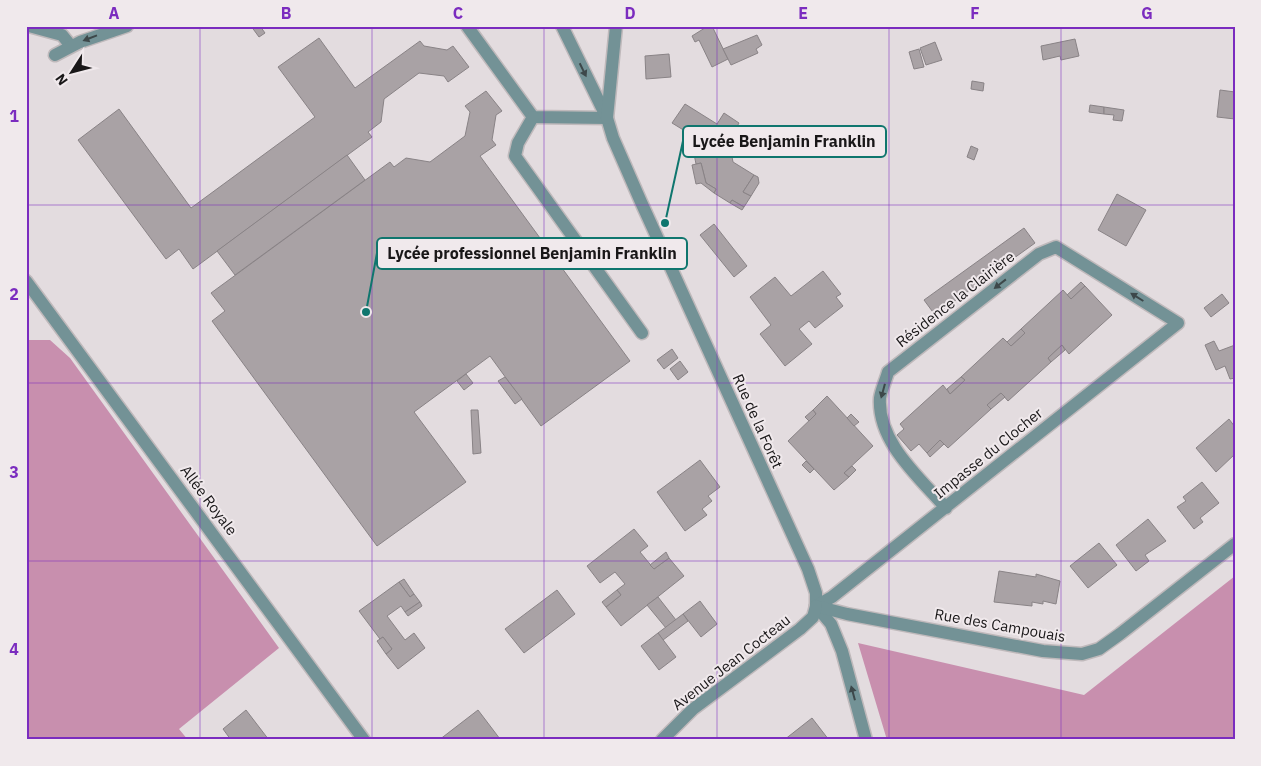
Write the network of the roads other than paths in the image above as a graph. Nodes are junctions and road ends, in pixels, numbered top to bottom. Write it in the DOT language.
graph roads {
  1 [pos="29,26"];
  2 [pos="467,26"];
  3 [pos="562,26"];
  4 [pos="616,26"];
  5 [pos="124,27"];
  6 [pos="71,46"];
  7 [pos="55,55"];
  8 [pos="533,117"];
  9 [pos="607,118"];
  10 [pos="26,281"];
  11 [pos="1178,322"];
  12 [pos="642,333"];
  13 [pos="946,508"];
  14 [pos="1235,544"];
  15 [pos="816,606"];
  16 [pos="364,740"];
  17 [pos="662,740"];
  18 [pos="866,740"];
  1 -- 6 [label="street"];
  2 -- 8 [label="street"];
  3 -- 9 [label="street, Rue de la Forêt, one-way"];
  4 -- 9 [label="street, Rue de la Forêt"];
  5 -- 6 [label="street, one-way"];
  6 -- 7 [label="street"];
  8 -- 9 [label="street"];
  8 -- 12 [label="street"];
  9 -- 15 [label="street, Rue de la Forêt"];
  10 -- 16 [label="street, Allée Royale"];
  11 -- 13 [label="street, Impasse du Clocher"];
  11 -- 13 [label="street, Résidence la Clairière, one-way"];
  13 -- 15 [label="street, Impasse du Clocher"];
  14 -- 15 [label="street, Rue des Campouais"];
  15 -- 17 [label="street, Avenue Jean Cocteau"];
  18 -- 15 [label="street, Rue de la Forêt, one-way"];
}
